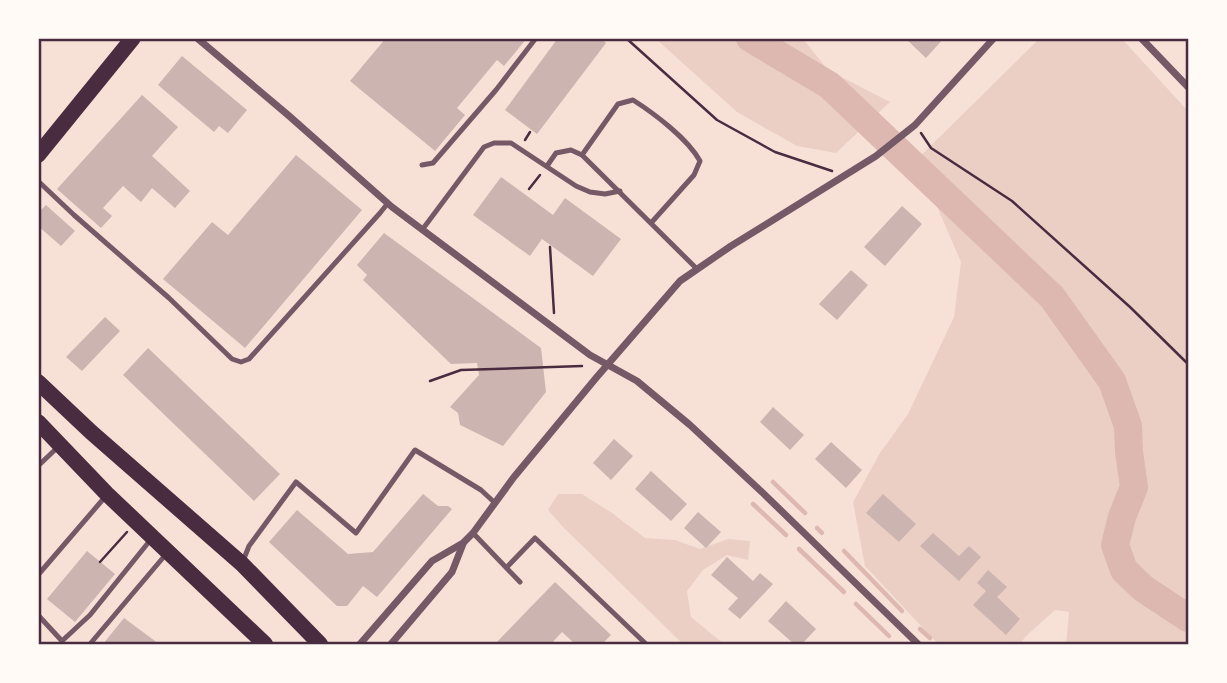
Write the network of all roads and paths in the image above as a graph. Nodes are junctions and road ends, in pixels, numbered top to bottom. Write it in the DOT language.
graph roads {
  1 [pos="133,38"];
  2 [pos="197,38"];
  3 [pos="536,38"];
  4 [pos="626,38"];
  5 [pos="994,38"];
  6 [pos="1141,38"];
  7 [pos="1188,87"];
  8 [pos="915,125"];
  9 [pos="38,155"];
  10 [pos="582,155"];
  11 [pos="422,165"];
  12 [pos="547,166"];
  13 [pos="839,180"];
  14 [pos="38,181"];
  15 [pos="529,189"];
  16 [pos="620,191"];
  17 [pos="388,203"];
  18 [pos="651,223"];
  19 [pos="422,230"];
  20 [pos="550,247"];
  21 [pos="697,268"];
  22 [pos="554,313"];
  23 [pos="608,364"];
  24 [pos="1188,364"];
  25 [pos="582,366"];
  26 [pos="430,381"];
  27 [pos="38,382"];
  28 [pos="38,422"];
  29 [pos="60,445"];
  30 [pos="38,466"];
  31 [pos="107,494"];
  32 [pos="495,503"];
  33 [pos="129,530"];
  34 [pos="473,533"];
  35 [pos="152,538"];
  36 [pos="463,543"];
  37 [pos="167,553"];
  38 [pos="100,562"];
  39 [pos="242,564"];
  40 [pos="508,567"];
  41 [pos="38,575"];
  42 [pos="520,582"];
  43 [pos="38,615"];
  44 [pos="90,645"];
  45 [pos="265,645"];
  46 [pos="320,645"];
  47 [pos="360,645"];
  48 [pos="391,645"];
  49 [pos="646,645"];
  50 [pos="918,645"];
  1 -- 9 [label="main road"];
  2 -- 17 [label="street"];
  3 -- 11 [label="lane"];
  4 -- 13 [label="path"];
  5 -- 8 [label="street"];
  6 -- 7 [label="street"];
  8 -- 13 [label="street"];
  8 -- 24 [label="path"];
  10 -- 12 [label="lane"];
  10 -- 16 [label="lane"];
  10 -- 18 [label="lane"];
  12 -- 15 [label="path"];
  12 -- 16 [label="lane"];
  12 -- 19 [label="lane"];
  13 -- 21 [label="street"];
  14 -- 17 [label="lane"];
  16 -- 18 [label="lane"];
  17 -- 19 [label="street"];
  18 -- 21 [label="lane"];
  19 -- 23 [label="street"];
  20 -- 22 [label="path"];
  21 -- 23 [label="street"];
  23 -- 32 [label="street"];
  23 -- 50 [label="street"];
  25 -- 26 [label="path"];
  27 -- 39 [label="main road"];
  28 -- 29 [label="main road"];
  29 -- 30 [label="lane"];
  29 -- 31 [label="main road"];
  31 -- 35 [label="main road"];
  31 -- 41 [label="lane"];
  32 -- 34 [label="street"];
  32 -- 39 [label="lane"];
  33 -- 38 [label="path"];
  34 -- 36 [label="street"];
  34 -- 40 [label="lane"];
  35 -- 37 [label="main road"];
  35 -- 43 [label="lane"];
  36 -- 47 [label="street"];
  36 -- 48 [label="street"];
  37 -- 44 [label="lane"];
  37 -- 45 [label="main road"];
  39 -- 46 [label="main road"];
  40 -- 42 [label="lane"];
  40 -- 49 [label="lane"];
}
